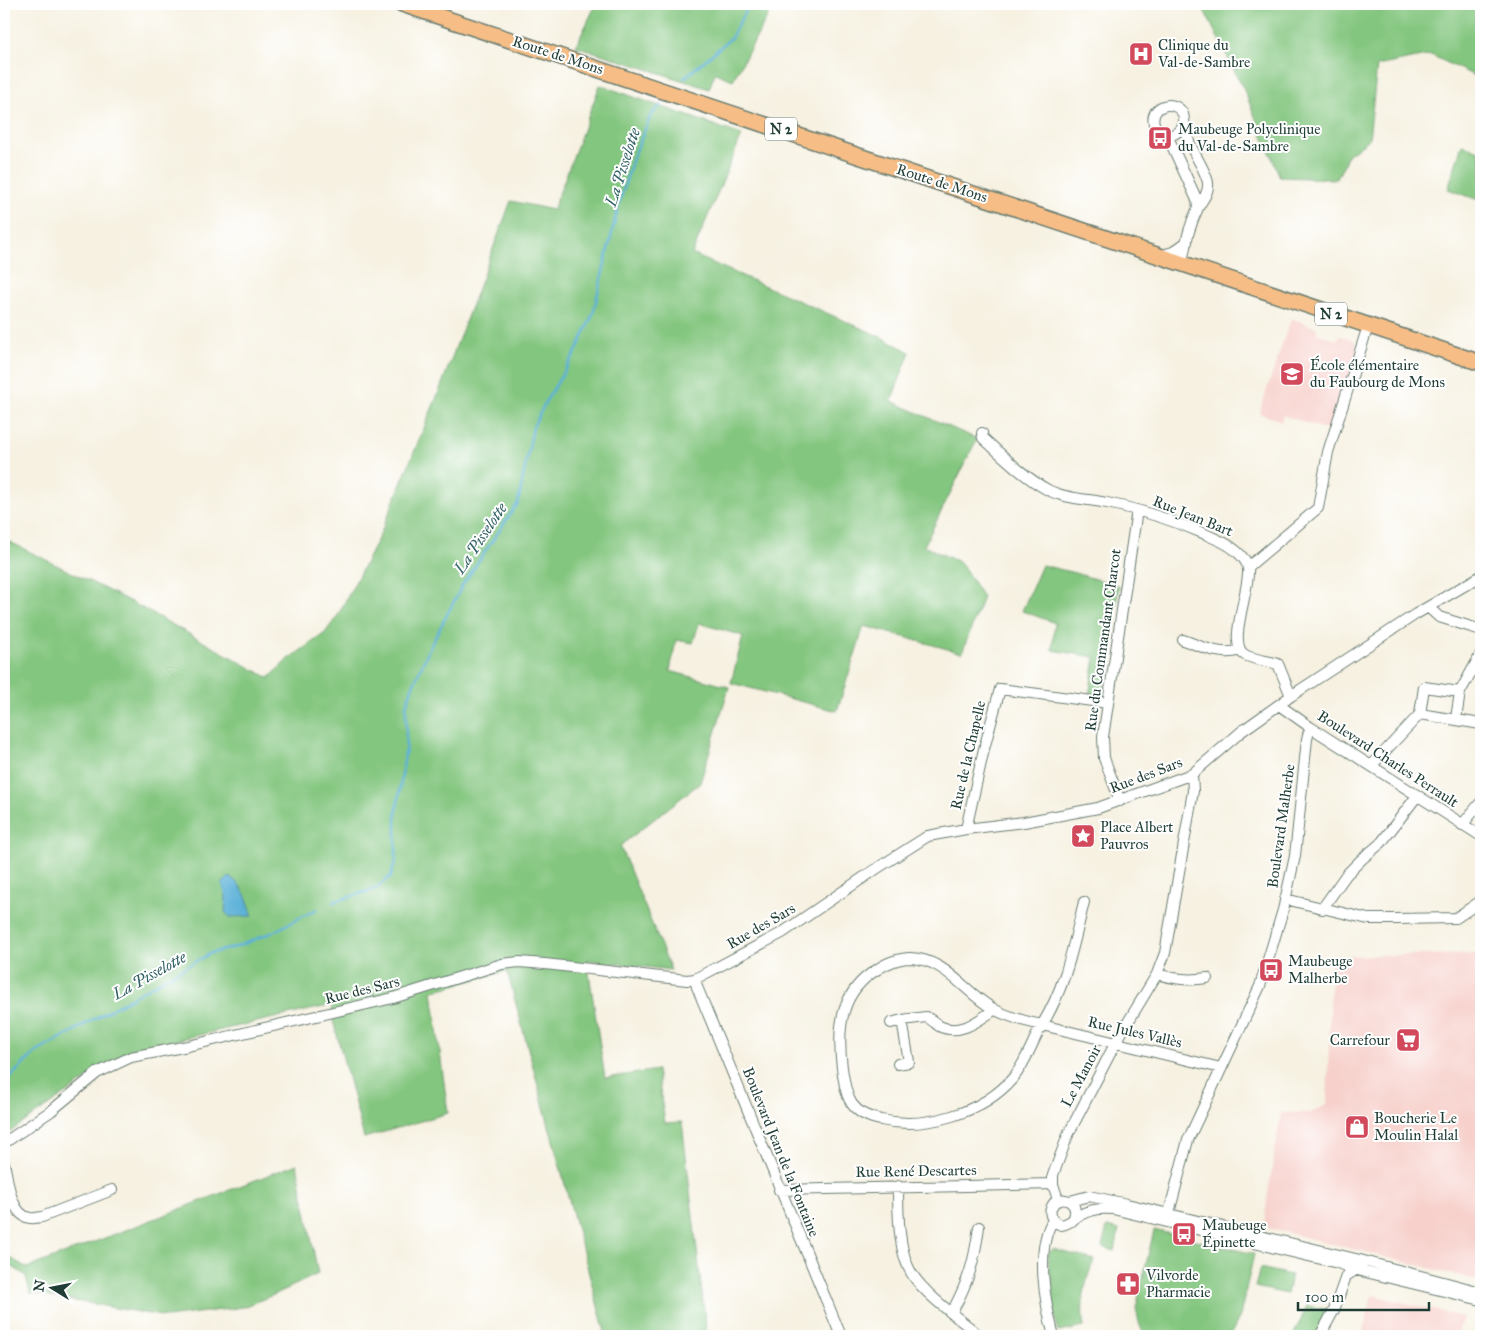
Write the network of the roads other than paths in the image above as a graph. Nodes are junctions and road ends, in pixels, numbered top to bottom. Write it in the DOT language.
graph roads {
  1 [pos="402,4"];
  2 [pos="420,7"];
  3 [pos="1184,123"];
  4 [pos="1167,135"];
  5 [pos="1198,208"];
  6 [pos="1187,242"];
  7 [pos="1159,256"];
  8 [pos="1182,263"];
  9 [pos="1368,326"];
  10 [pos="1481,363"];
  11 [pos="982,433"];
  12 [pos="1137,510"];
  13 [pos="1248,567"];
  14 [pos="1481,576"];
  15 [pos="1428,607"];
  16 [pos="1481,630"];
  17 [pos="1183,640"];
  18 [pos="1240,650"];
  19 [pos="1481,654"];
  20 [pos="1460,692"];
  21 [pos="1291,696"];
  22 [pos="1108,703"];
  23 [pos="1279,705"];
  24 [pos="1420,714"];
  25 [pos="1456,719"];
  26 [pos="1481,724"];
  27 [pos="1310,727"];
  28 [pos="1372,765"];
  29 [pos="1192,774"];
  30 [pos="1418,796"];
  31 [pos="1120,801"];
  32 [pos="1481,802"];
  33 [pos="1462,825"];
  34 [pos="966,828"];
  35 [pos="1481,836"];
  36 [pos="1285,899"];
  37 [pos="1481,901"];
  38 [pos="1084,902"];
  39 [pos="1322,909"];
  40 [pos="1157,974"];
  41 [pos="1207,978"];
  42 [pos="695,979"];
  43 [pos="994,1010"];
  44 [pos="902,1020"];
  45 [pos="891,1023"];
  46 [pos="1042,1025"];
  47 [pos="1116,1042"];
  48 [pos="898,1064"];
  49 [pos="1220,1068"];
  50 [pos="4,1142"];
  51 [pos="4,1163"];
  52 [pos="1053,1184"];
  53 [pos="898,1186"];
  54 [pos="112,1190"];
  55 [pos="779,1190"];
  56 [pos="1058,1200"];
  57 [pos="1070,1201"];
  58 [pos="1170,1210"];
  59 [pos="1053,1220"];
  60 [pos="1072,1221"];
  61 [pos="979,1227"];
  62 [pos="1367,1262"];
  63 [pos="1356,1269"];
  64 [pos="1481,1292"];
  65 [pos="1481,1300"];
  66 [pos="952,1312"];
  67 [pos="841,1336"];
  68 [pos="980,1336"];
  69 [pos="1054,1336"];
  70 [pos="1320,1336"];
  1 -- 2 [label="main road, Route de Mons / N 2"];
  2 -- 7 [label="main road, Route de Mons / N 2"];
  3 -- 4 [label="street"];
  3 -- 4 [label="street"];
  3 -- 5 [label="street"];
  4 -- 5 [label="street"];
  5 -- 6 [label="street"];
  6 -- 7 [label="street"];
  6 -- 8 [label="street"];
  7 -- 8 [label="main road, Route de Mons / N 2"];
  8 -- 9 [label="main road, Route de Mons / N 2"];
  9 -- 10 [label="main road, Route de Mons / N 2"];
  9 -- 13 [label="street"];
  11 -- 12 [label="street, Rue Jean Bart"];
  12 -- 13 [label="street, Rue Jean Bart"];
  12 -- 22 [label="street, Rue du Commandant Charcot"];
  13 -- 18 [label="street"];
  14 -- 15 [label="street, Rue des Sars"];
  15 -- 16 [label="street"];
  15 -- 21 [label="street, Rue des Sars"];
  17 -- 18 [label="street"];
  18 -- 21 [label="street"];
  19 -- 20 [label="street"];
  20 -- 24 [label="street"];
  20 -- 25 [label="street"];
  21 -- 23 [label="street, Rue des Sars"];
  22 -- 31 [label="street, Rue du Commandant Charcot"];
  22 -- 34 [label="street, Rue de la Chapelle"];
  23 -- 27 [label="street, Boulevard Charles Perrault"];
  23 -- 29 [label="street, Rue des Sars"];
  24 -- 25 [label="street"];
  24 -- 28 [label="street"];
  25 -- 26 [label="street"];
  27 -- 28 [label="street, Boulevard Charles Perrault"];
  27 -- 36 [label="street, Boulevard Malherbe"];
  28 -- 30 [label="street, Boulevard Charles Perrault"];
  29 -- 31 [label="street, Rue des Sars"];
  29 -- 40 [label="street, Le Manoir"];
  30 -- 33 [label="street, Boulevard Charles Perrault"];
  30 -- 39 [label="street"];
  31 -- 34 [label="street, Rue des Sars"];
  32 -- 33 [label="street"];
  33 -- 35 [label="street, Boulevard Charles Perrault"];
  34 -- 42 [label="street, Rue des Sars"];
  36 -- 39 [label="street"];
  36 -- 49 [label="street, Boulevard Malherbe"];
  37 -- 39 [label="street"];
  38 -- 46 [label="street"];
  40 -- 41 [label="street"];
  40 -- 47 [label="street, Le Manoir"];
  42 -- 50 [label="street, Rue des Sars"];
  42 -- 55 [label="street, Boulevard Jean de la Fontaine"];
  43 -- 44 [label="street"];
  43 -- 46 [label="street, Rue Jules Vallès"];
  43 -- 46 [label="street"];
  44 -- 45 [label="street"];
  44 -- 48 [label="street"];
  46 -- 47 [label="street, Rue Jules Vallès"];
  47 -- 49 [label="street, Rue Jules Vallès"];
  47 -- 52 [label="street, Le Manoir"];
  49 -- 58 [label="street, Boulevard Malherbe"];
  51 -- 54 [label="street"];
  52 -- 53 [label="street, Rue René Descartes"];
  52 -- 56 [label="street"];
  53 -- 55 [label="street, Rue René Descartes"];
  53 -- 66 [label="street"];
  55 -- 67 [label="street, Boulevard Jean de la Fontaine"];
  56 -- 57 [label="street"];
  56 -- 59 [label="street"];
  57 -- 60 [label="street"];
  57 -- 62 [label="street"];
  59 -- 60 [label="street"];
  59 -- 69 [label="street"];
  60 -- 63 [label="street"];
  61 -- 66 [label="street"];
  62 -- 63 [label="street"];
  62 -- 64 [label="street"];
  63 -- 65 [label="street"];
  63 -- 70 [label="street"];
  66 -- 68 [label="street"];
}
